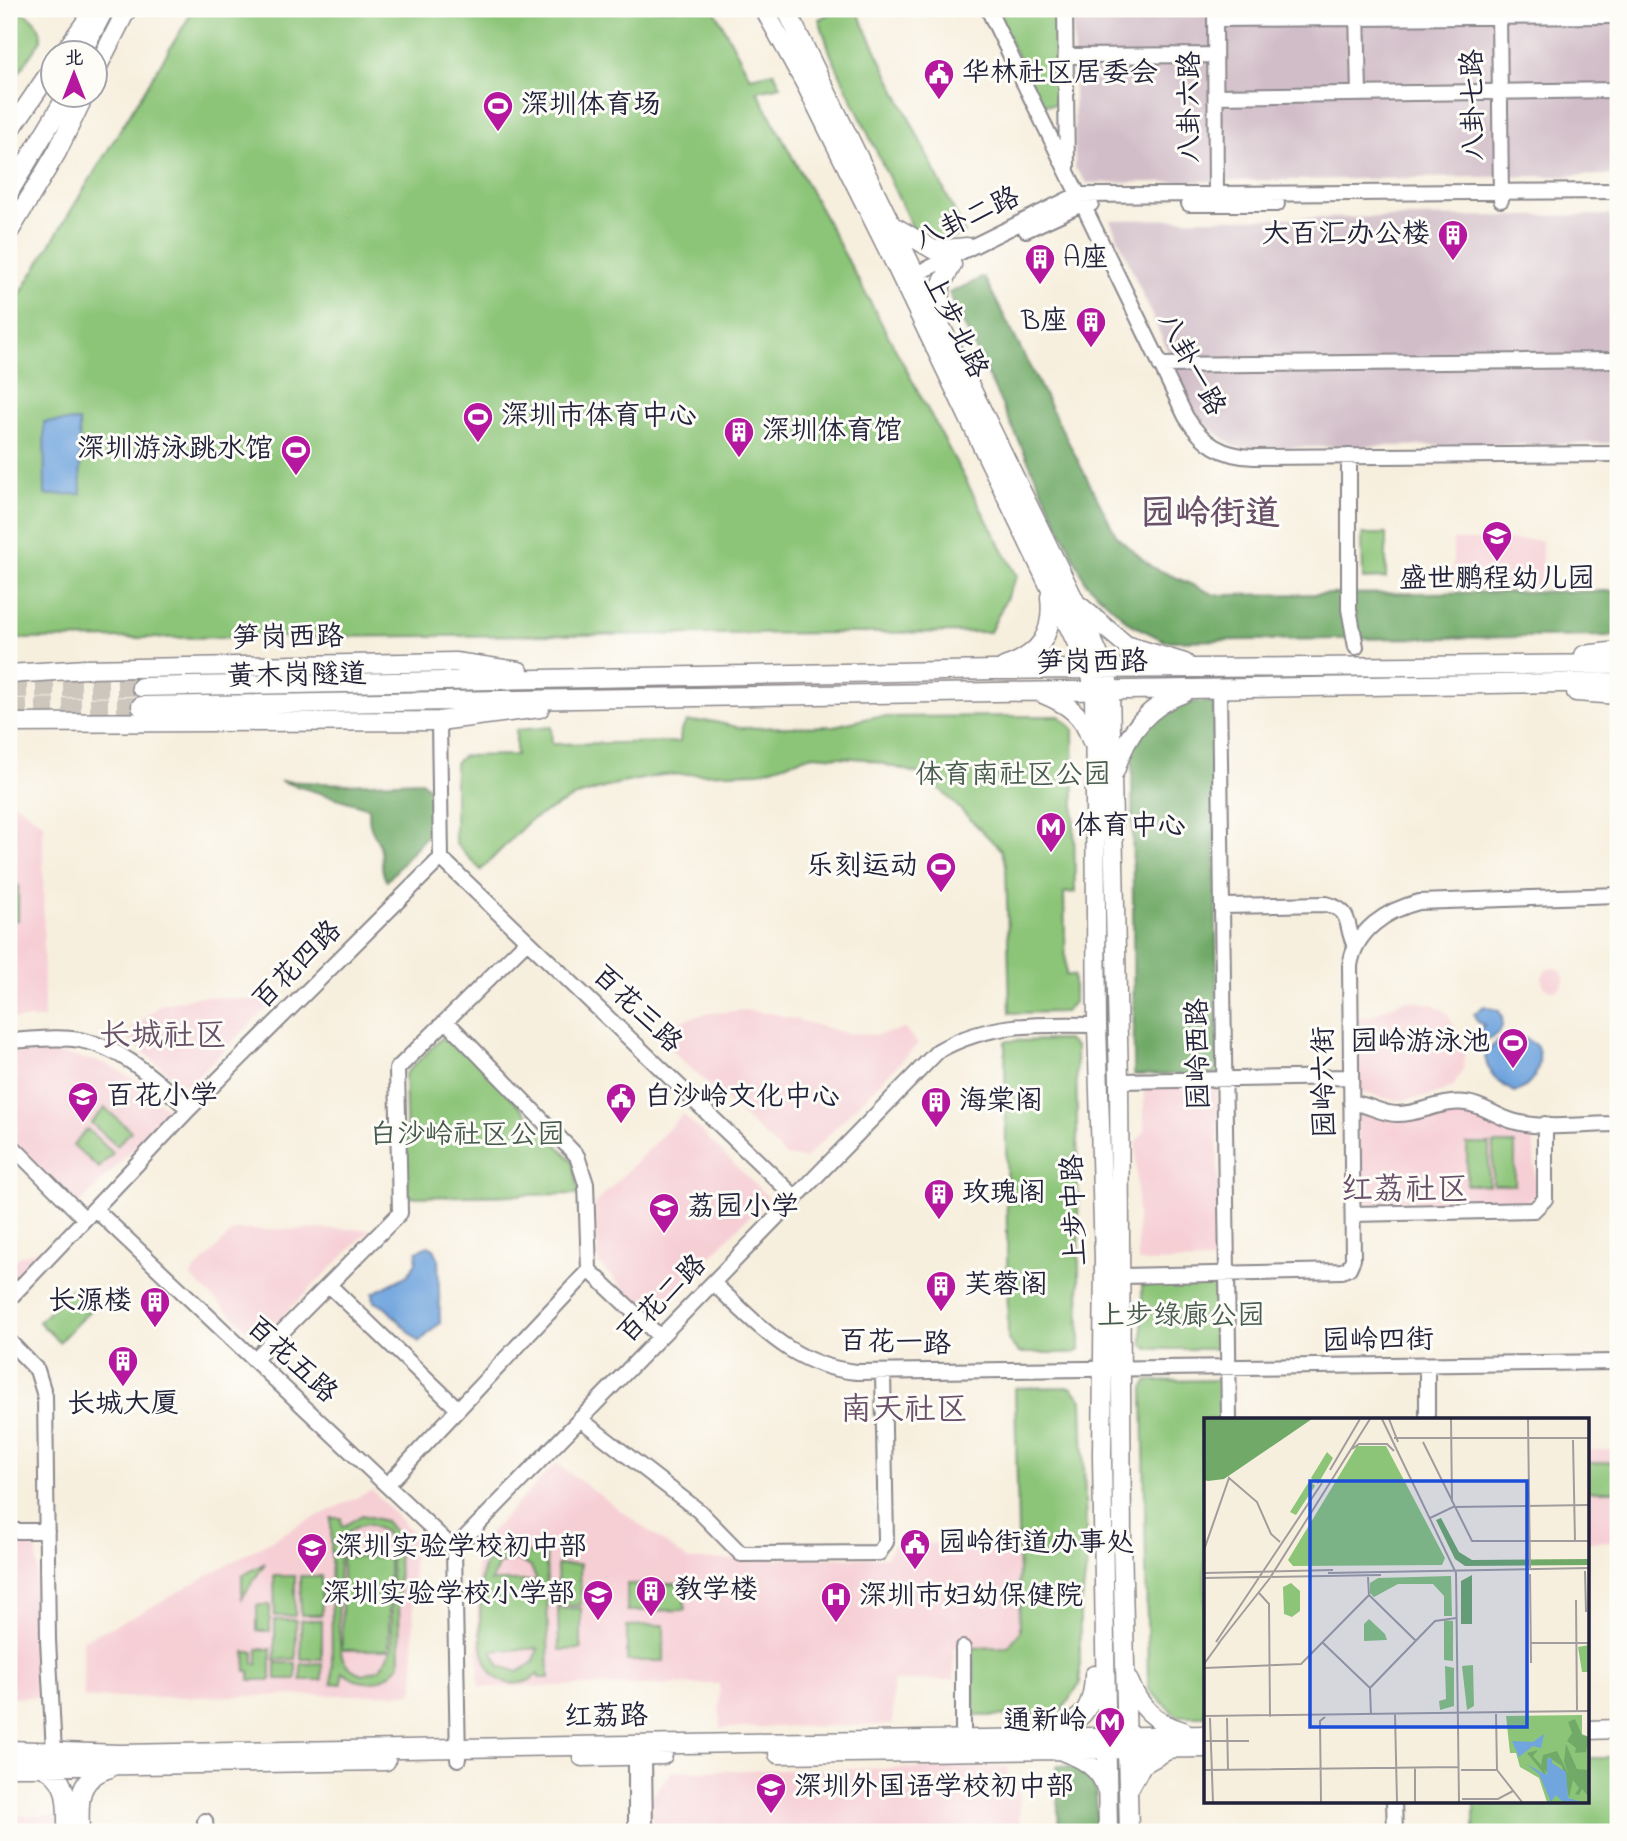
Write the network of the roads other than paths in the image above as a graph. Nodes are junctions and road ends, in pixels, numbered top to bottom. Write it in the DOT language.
graph roads {
  1 [pos="95,9"];
  2 [pos="104,9"];
  3 [pos="127,9"];
  4 [pos="764,9"];
  5 [pos="786,9"];
  6 [pos="797,9"];
  7 [pos="988,9"];
  8 [pos="1065,9"];
  9 [pos="1499,13"];
  10 [pos="1215,14"];
  11 [pos="1357,14"];
  12 [pos="1615,16"];
  13 [pos="74,38"];
  14 [pos="89,38"];
  15 [pos="104,38"];
  16 [pos="108,46"];
  17 [pos="1215,55"];
  18 [pos="1066,56"];
  19 [pos="816,72"];
  20 [pos="38,90"];
  21 [pos="1618,90"];
  22 [pos="1500,92"];
  23 [pos="1359,94"];
  24 [pos="1216,96"];
  25 [pos="1066,103"];
  26 [pos="48,108"];
  27 [pos="60,108"];
  28 [pos="78,108"];
  29 [pos="1037,112"];
  30 [pos="9,132"];
  31 [pos="9,173"];
  32 [pos="1068,175"];
  33 [pos="1618,191"];
  34 [pos="9,192"];
  35 [pos="1501,196"];
  36 [pos="1216,199"];
  37 [pos="1079,200"];
  38 [pos="1618,201"];
  39 [pos="893,225"];
  40 [pos="9,232"];
  41 [pos="967,247"];
  42 [pos="952,265"];
  43 [pos="913,278"];
  44 [pos="941,323"];
  45 [pos="1618,360"];
  46 [pos="1160,365"];
  47 [pos="1618,454"];
  48 [pos="1349,456"];
  49 [pos="1048,586"];
  50 [pos="1075,601"];
  51 [pos="1356,647"];
  52 [pos="1618,651"];
  53 [pos="1618,664"];
  54 [pos="1209,669"];
  55 [pos="995,670"];
  56 [pos="1179,670"];
  57 [pos="1098,671"];
  58 [pos="884,672"];
  59 [pos="9,674"];
  60 [pos="1530,674"];
  61 [pos="568,677"];
  62 [pos="455,681"];
  63 [pos="1618,682"];
  64 [pos="141,687"];
  65 [pos="1219,688"];
  66 [pos="1187,689"];
  67 [pos="1102,690"];
  68 [pos="1022,691"];
  69 [pos="886,694"];
  70 [pos="1618,695"];
  71 [pos="567,699"];
  72 [pos="455,701"];
  73 [pos="141,706"];
  74 [pos="439,721"];
  75 [pos="9,723"];
  76 [pos="1094,755"];
  77 [pos="1111,784"];
  78 [pos="441,858"];
  79 [pos="1618,895"];
  80 [pos="1222,906"];
  81 [pos="527,941"];
  82 [pos="1355,946"];
  83 [pos="446,1021"];
  84 [pos="1097,1025"];
  85 [pos="9,1041"];
  86 [pos="1351,1077"];
  87 [pos="1225,1080"];
  88 [pos="1119,1081"];
  89 [pos="1351,1103"];
  90 [pos="189,1109"];
  91 [pos="1548,1124"];
  92 [pos="1618,1124"];
  93 [pos="9,1143"];
  94 [pos="796,1198"];
  95 [pos="90,1214"];
  96 [pos="1353,1214"];
  97 [pos="589,1270"];
  98 [pos="1227,1275"];
  99 [pos="1122,1276"];
  100 [pos="714,1284"];
  101 [pos="329,1285"];
  102 [pos="9,1299"];
  103 [pos="660,1337"];
  104 [pos="9,1341"];
  105 [pos="254,1360"];
  106 [pos="1618,1362"];
  107 [pos="1427,1366"];
  108 [pos="1229,1368"];
  109 [pos="1122,1370"];
  110 [pos="883,1372"];
  111 [pos="458,1409"];
  112 [pos="1229,1418"];
  113 [pos="1427,1418"];
  114 [pos="580,1419"];
  115 [pos="387,1485"];
  116 [pos="9,1531"];
  117 [pos="47,1531"];
  118 [pos="454,1549"];
  119 [pos="1105,1609"];
  120 [pos="963,1648"];
  121 [pos="1126,1669"];
  122 [pos="1618,1729"];
  123 [pos="1588,1730"];
  124 [pos="1005,1737"];
  125 [pos="963,1738"];
  126 [pos="1200,1741"];
  127 [pos="1588,1741"];
  128 [pos="1618,1741"];
  129 [pos="1106,1742"];
  130 [pos="1127,1742"];
  131 [pos="1054,1749"];
  132 [pos="9,1750"];
  133 [pos="54,1752"];
  134 [pos="638,1752"];
  135 [pos="458,1753"];
  136 [pos="39,1766"];
  137 [pos="119,1766"];
  138 [pos="9,1767"];
  139 [pos="1107,1792"];
  140 [pos="1128,1792"];
  141 [pos="1394,1802"];
  142 [pos="67,1832"];
  143 [pos="80,1832"];
  144 [pos="636,1832"];
  145 [pos="645,1832"];
  146 [pos="1108,1832"];
  147 [pos="1129,1832"];
  148 [pos="1395,1832"];
  1 -- 13 [label="main road"];
  2 -- 14 [label="main road"];
  3 -- 15 [label="main road"];
  3 -- 16 [label="main road"];
  4 -- 43 [label="main road, 上步北路"];
  5 -- 19 [label="main road, 上步北路"];
  6 -- 19 [label="main road"];
  7 -- 29 [label="street, 八卦一路"];
  8 -- 18 [label="street"];
  9 -- 11 [label="street"];
  9 -- 12 [label="street"];
  9 -- 22 [label="street, 八卦七路"];
  10 -- 11 [label="street"];
  10 -- 17 [label="street, 八卦六路"];
  11 -- 23 [label="street"];
  17 -- 18 [label="street"];
  17 -- 24 [label="street, 八卦六路"];
  18 -- 25 [label="street"];
  19 -- 39 [label="main road, 上步北路"];
  20 -- 30 [label="main road"];
  21 -- 22 [label="street"];
  22 -- 23 [label="street"];
  22 -- 35 [label="street, 八卦七路"];
  23 -- 24 [label="street"];
  24 -- 36 [label="street, 八卦六路"];
  25 -- 29 [label="street"];
  25 -- 32 [label="street"];
  26 -- 31 [label="main road"];
  27 -- 34 [label="main road"];
  28 -- 40 [label="main road"];
  29 -- 32 [label="street, 八卦一路"];
  32 -- 37 [label="street, 八卦一路"];
  33 -- 35 [label="street, 八卦二路"];
  35 -- 36 [label="street, 八卦二路"];
  35 -- 38 [label="street, 八卦二路"];
  36 -- 37 [label="street, 八卦二路"];
  37 -- 41 [label="street, 八卦二路"];
  37 -- 42 [label="street, 八卦二路"];
  37 -- 46 [label="street, 八卦一路"];
  39 -- 41 [label="main road"];
  39 -- 43 [label="main road, 上步北路"];
  41 -- 43 [label="street, 八卦二路"];
  42 -- 43 [label="street, 八卦二路"];
  42 -- 44 [label="main road"];
  43 -- 44 [label="main road, 上步北路"];
  43 -- 49 [label="main road, 上步北路"];
  44 -- 50 [label="main road, 上步北路"];
  45 -- 46 [label="street"];
  46 -- 48 [label="street, 八卦一路"];
  47 -- 48 [label="street, 八卦一路"];
  48 -- 51 [label="street"];
  49 -- 55 [label="main road"];
  49 -- 57 [label="main road, 上步北路"];
  50 -- 54 [label="main road"];
  50 -- 57 [label="main road, 上步北路"];
  52 -- 60 [label="main road"];
  53 -- 60 [label="main road, 笋岗西路"];
  54 -- 56 [label="main road, 笋岗西路"];
  54 -- 60 [label="main road, 笋岗西路"];
  55 -- 57 [label="main road, 笋岗西路"];
  55 -- 58 [label="main road, 笋岗西路"];
  56 -- 57 [label="main road, 笋岗西路"];
  56 -- 66 [label="main road"];
  57 -- 67 [label="main road, 上步中路"];
  58 -- 61 [label="main road, 笋岗西路"];
  58 -- 69 [label="main road"];
  59 -- 61 [label="main road, 笋岗西路"];
  60 -- 63 [label="main road, 笋岗西路"];
  60 -- 65 [label="main road, 笋岗西路"];
  60 -- 70 [label="main road"];
  61 -- 62 [label="main road, 笋岗西路"];
  62 -- 64 [label="main road, 黄木岗隧道"];
  65 -- 66 [label="main road, 笋岗西路"];
  65 -- 80 [label="street, 园岭西路"];
  66 -- 67 [label="main road, 笋岗西路"];
  66 -- 77 [label="main road"];
  67 -- 68 [label="main road, 笋岗西路"];
  67 -- 76 [label="main road, 上步中路"];
  67 -- 77 [label="main road, 上步中路"];
  68 -- 69 [label="main road, 笋岗西路"];
  68 -- 76 [label="main road"];
  69 -- 71 [label="main road, 笋岗西路"];
  71 -- 72 [label="main road, 笋岗西路"];
  71 -- 74 [label="main road, 笋岗西路"];
  72 -- 73 [label="main road, 黄木岗隧道"];
  74 -- 75 [label="main road, 笋岗西路"];
  74 -- 78 [label="street"];
  76 -- 84 [label="main road, 上步中路"];
  77 -- 88 [label="main road, 上步中路"];
  78 -- 81 [label="street, 百花三路"];
  78 -- 90 [label="street, 百花四路"];
  79 -- 82 [label="street"];
  80 -- 82 [label="street"];
  80 -- 87 [label="street, 园岭西路"];
  81 -- 83 [label="street"];
  81 -- 94 [label="street, 百花三路"];
  82 -- 86 [label="street, 园岭六街"];
  83 -- 97 [label="street"];
  83 -- 101 [label="street"];
  84 -- 94 [label="street, 百花二路"];
  84 -- 109 [label="main road, 上步中路"];
  85 -- 90 [label="street"];
  86 -- 87 [label="street"];
  86 -- 89 [label="street, 园岭六街"];
  87 -- 88 [label="street"];
  87 -- 98 [label="street, 园岭西路"];
  88 -- 99 [label="main road, 上步中路"];
  89 -- 91 [label="street"];
  89 -- 96 [label="street, 园岭六街"];
  90 -- 95 [label="street, 百花四路"];
  91 -- 92 [label="street"];
  91 -- 96 [label="street"];
  93 -- 95 [label="street, 百花五路"];
  94 -- 100 [label="street, 百花二路"];
  95 -- 102 [label="street, 百花四路"];
  95 -- 105 [label="street, 百花五路"];
  96 -- 98 [label="street, 园岭六街"];
  97 -- 103 [label="street"];
  97 -- 111 [label="street"];
  98 -- 99 [label="street, 园岭六街"];
  98 -- 108 [label="street, 园岭西路"];
  99 -- 109 [label="main road, 上步中路"];
  100 -- 103 [label="street, 百花二路"];
  100 -- 110 [label="street, 百花一路"];
  101 -- 105 [label="street"];
  101 -- 111 [label="street"];
  103 -- 114 [label="street, 百花二路"];
  104 -- 117 [label="street"];
  105 -- 115 [label="street, 百花五路"];
  106 -- 107 [label="street, 园岭四街"];
  107 -- 108 [label="street, 园岭四街"];
  107 -- 113 [label="street"];
  108 -- 109 [label="street, 园岭四街"];
  108 -- 112 [label="street, 园岭西路"];
  109 -- 110 [label="street, 百花一路"];
  109 -- 119 [label="main road, 上步中路"];
  109 -- 121 [label="main road, 上步中路"];
  110 -- 114 [label="street"];
  111 -- 115 [label="street"];
  114 -- 118 [label="street, 百花二路"];
  115 -- 118 [label="street, 百花五路"];
  116 -- 117 [label="street"];
  117 -- 133 [label="street"];
  118 -- 135 [label="street"];
  119 -- 124 [label="main road"];
  119 -- 129 [label="main road, 上步中路"];
  120 -- 125 [label="street"];
  121 -- 126 [label="main road"];
  121 -- 130 [label="main road, 上步中路"];
  122 -- 123 [label="main road"];
  124 -- 125 [label="main road, 红荔路"];
  124 -- 129 [label="main road, 红荔路"];
  125 -- 134 [label="main road, 红荔路"];
  126 -- 130 [label="main road, 红荔路"];
  126 -- 140 [label="main road"];
  127 -- 128 [label="main road"];
  129 -- 130 [label="main road, 红荔路"];
  129 -- 131 [label="main road, 红荔路"];
  129 -- 139 [label="main road, 上步中路"];
  130 -- 140 [label="main road, 上步中路"];
  131 -- 134 [label="main road, 红荔路"];
  131 -- 139 [label="main road"];
  132 -- 133 [label="main road, 红荔路"];
  133 -- 135 [label="main road, 红荔路"];
  134 -- 135 [label="main road, 红荔路"];
  134 -- 144 [label="street"];
  134 -- 145 [label="street"];
  135 -- 137 [label="main road, 红荔路"];
  136 -- 137 [label="main road, 红荔路"];
  136 -- 138 [label="main road, 红荔路"];
  136 -- 142 [label="main road"];
  137 -- 143 [label="main road"];
  139 -- 146 [label="main road, 上步中路"];
  140 -- 147 [label="main road, 上步中路"];
  141 -- 148 [label="street"];
}
